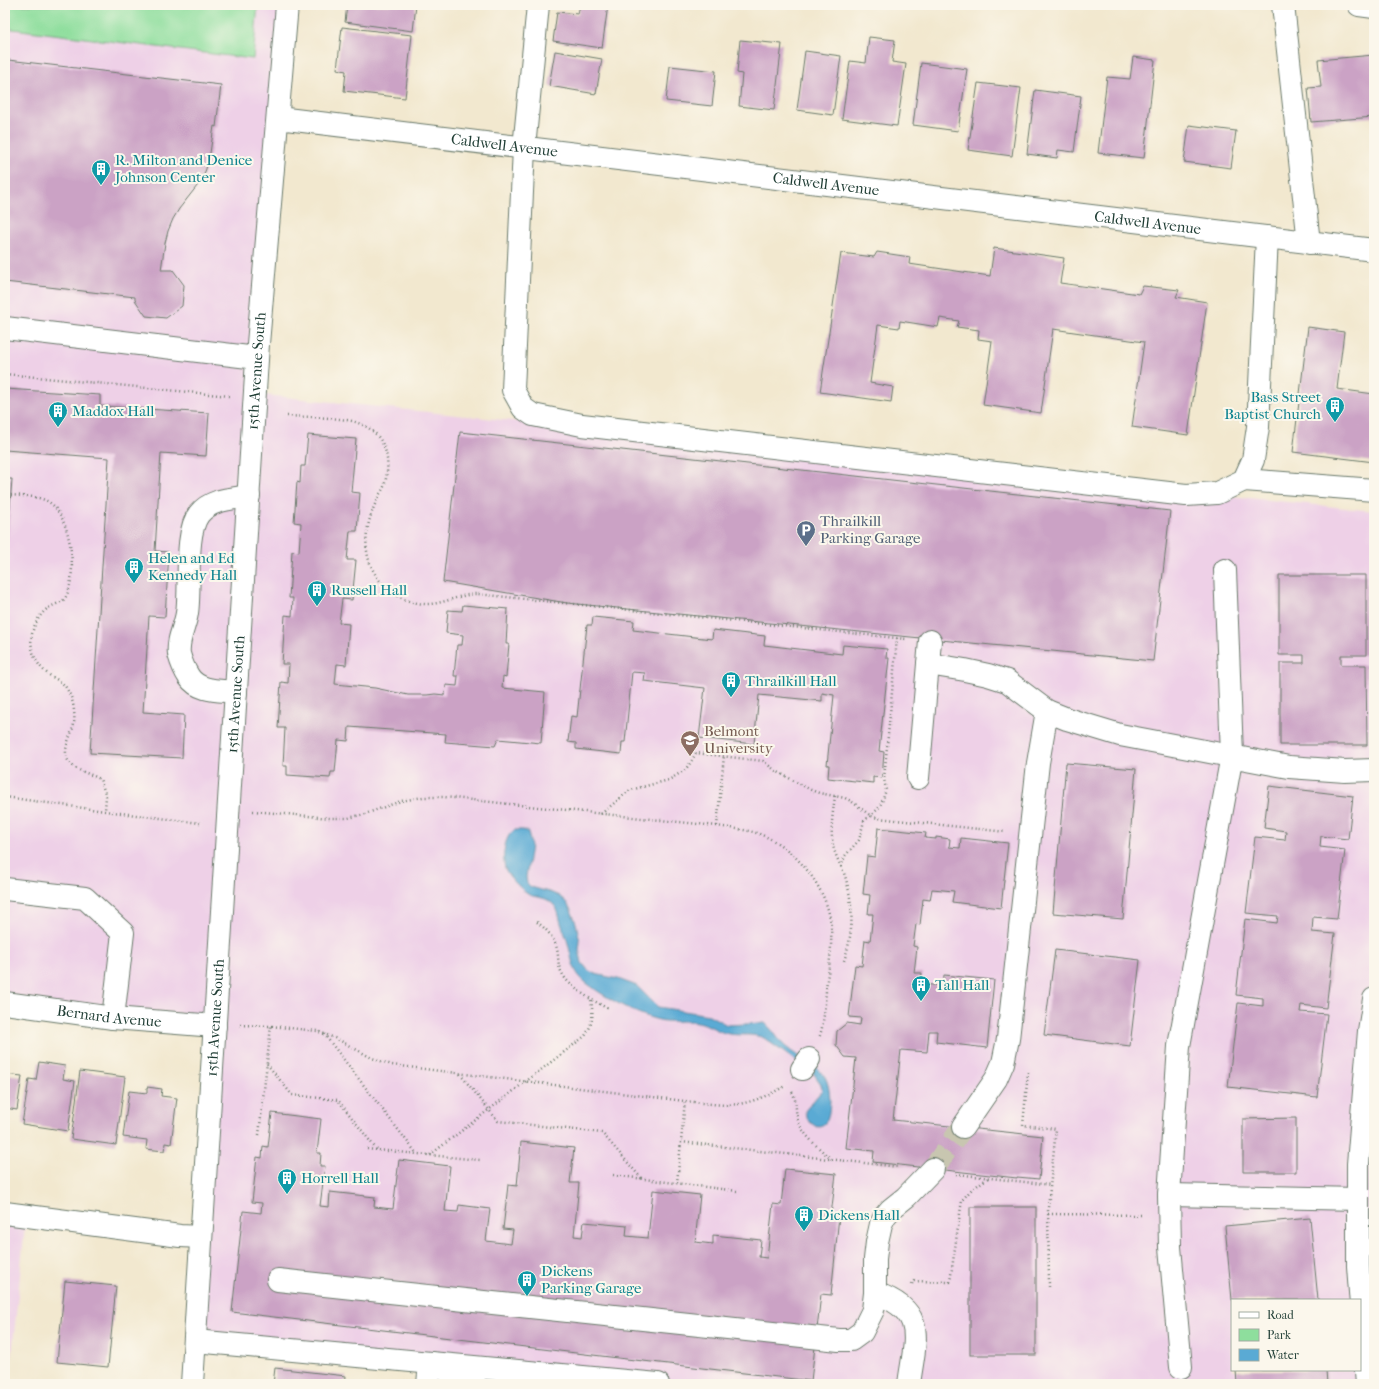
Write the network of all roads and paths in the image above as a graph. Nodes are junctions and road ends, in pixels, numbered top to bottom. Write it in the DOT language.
graph roads {
  1 [pos="287,5"];
  2 [pos="538,5"];
  3 [pos="1283,5"];
  4 [pos="1359,5"];
  5 [pos="1374,7"];
  6 [pos="278,118"];
  7 [pos="524,148"];
  8 [pos="1267,237"];
  9 [pos="1309,242"];
  10 [pos="1374,250"];
  11 [pos="5,328"];
  12 [pos="257,358"];
  13 [pos="5,374"];
  14 [pos="229,396"];
  15 [pos="286,416"];
  16 [pos="1244,480"];
  17 [pos="1374,490"];
  18 [pos="11,495"];
  19 [pos="249,496"];
  20 [pos="1225,570"];
  21 [pos="897,638"];
  22 [pos="930,641"];
  23 [pos="928,664"];
  24 [pos="236,692"];
  25 [pos="1047,711"];
  26 [pos="1232,755"];
  27 [pos="724,756"];
  28 [pos="1374,770"];
  29 [pos="918,778"];
  30 [pos="835,796"];
  31 [pos="5,797"];
  32 [pos="229,808"];
  33 [pos="105,811"];
  34 [pos="601,814"];
  35 [pos="871,816"];
  36 [pos="200,823"];
  37 [pos="717,826"];
  38 [pos="1030,835"];
  39 [pos="841,868"];
  40 [pos="5,889"];
  41 [pos="537,922"];
  42 [pos="844,961"];
  43 [pos="591,999"];
  44 [pos="1374,999"];
  45 [pos="5,1003"];
  46 [pos="609,1009"];
  47 [pos="112,1018"];
  48 [pos="215,1026"];
  49 [pos="271,1026"];
  50 [pos="324,1034"];
  51 [pos="267,1064"];
  52 [pos="799,1071"];
  53 [pos="1028,1071"];
  54 [pos="460,1074"];
  55 [pos="524,1082"];
  56 [pos="685,1101"];
  57 [pos="963,1127"];
  58 [pos="259,1135"];
  59 [pos="681,1142"];
  60 [pos="367,1149"];
  61 [pos="377,1150"];
  62 [pos="417,1154"];
  63 [pos="430,1155"];
  64 [pos="480,1160"];
  65 [pos="831,1160"];
  66 [pos="932,1170"];
  67 [pos="613,1175"];
  68 [pos="989,1178"];
  69 [pos="642,1179"];
  70 [pos="677,1183"];
  71 [pos="1051,1185"];
  72 [pos="737,1191"];
  73 [pos="1358,1199"];
  74 [pos="1169,1205"];
  75 [pos="5,1213"];
  76 [pos="1048,1214"];
  77 [pos="201,1237"];
  78 [pos="278,1280"];
  79 [pos="1049,1287"];
  80 [pos="875,1293"];
  81 [pos="1361,1299"];
  82 [pos="899,1305"];
  83 [pos="1361,1305"];
  84 [pos="195,1341"];
  85 [pos="430,1363"];
  86 [pos="1181,1367"];
  87 [pos="192,1384"];
  88 [pos="428,1384"];
  89 [pos="435,1384"];
  90 [pos="475,1384"];
  91 [pos="658,1384"];
  92 [pos="909,1384"];
  93 [pos="1367,1384"];
  1 -- 6 [label="street, 15th Avenue South"];
  2 -- 7 [label="street"];
  3 -- 9 [label="street"];
  4 -- 5 [label="street"];
  6 -- 7 [label="street, Caldwell Avenue"];
  6 -- 12 [label="street, 15th Avenue South"];
  7 -- 8 [label="street, Caldwell Avenue"];
  7 -- 16 [label="street"];
  8 -- 9 [label="street, Caldwell Avenue"];
  8 -- 16 [label="street"];
  9 -- 10 [label="street, Caldwell Avenue"];
  11 -- 12 [label="street"];
  12 -- 19 [label="street, 15th Avenue South"];
  13 -- 14 [label="path"];
  15 -- 21 [label="path"];
  16 -- 17 [label="street"];
  18 -- 33 [label="path"];
  19 -- 24 [label="street, 15th Avenue South"];
  19 -- 24 [label="street"];
  20 -- 26 [label="street"];
  21 -- 22 [label="path"];
  21 -- 35 [label="path"];
  22 -- 23 [label="street"];
  23 -- 25 [label="street"];
  23 -- 29 [label="street"];
  24 -- 32 [label="street, 15th Avenue South"];
  25 -- 26 [label="street"];
  25 -- 38 [label="street"];
  26 -- 28 [label="street"];
  26 -- 74 [label="street"];
  27 -- 30 [label="path"];
  27 -- 34 [label="path"];
  27 -- 37 [label="path"];
  30 -- 35 [label="path"];
  30 -- 39 [label="path"];
  31 -- 33 [label="path"];
  32 -- 34 [label="path"];
  32 -- 48 [label="street, 15th Avenue South"];
  33 -- 36 [label="path"];
  34 -- 37 [label="path"];
  35 -- 38 [label="path"];
  35 -- 39 [label="path"];
  37 -- 52 [label="path"];
  38 -- 57 [label="street"];
  39 -- 42 [label="path"];
  40 -- 47 [label="street"];
  41 -- 43 [label="path"];
  43 -- 46 [label="path"];
  43 -- 55 [label="path"];
  44 -- 73 [label="street"];
  45 -- 47 [label="street, Bernard Avenue"];
  47 -- 48 [label="street, Bernard Avenue"];
  48 -- 49 [label="path"];
  48 -- 77 [label="street, 15th Avenue South"];
  49 -- 50 [label="path"];
  49 -- 51 [label="path"];
  50 -- 54 [label="path"];
  50 -- 62 [label="path"];
  51 -- 58 [label="path"];
  51 -- 61 [label="path"];
  52 -- 56 [label="path"];
  52 -- 65 [label="path"];
  53 -- 71 [label="path"];
  54 -- 55 [label="path"];
  54 -- 69 [label="path"];
  55 -- 56 [label="path"];
  55 -- 63 [label="path"];
  56 -- 59 [label="path"];
  59 -- 65 [label="path"];
  59 -- 70 [label="path"];
  60 -- 61 [label="path"];
  61 -- 62 [label="path"];
  62 -- 63 [label="path"];
  63 -- 64 [label="path"];
  65 -- 66 [label="path"];
  66 -- 68 [label="path"];
  66 -- 80 [label="street"];
  67 -- 69 [label="path"];
  68 -- 71 [label="path"];
  68 -- 82 [label="path"];
  69 -- 70 [label="path"];
  70 -- 72 [label="path"];
  71 -- 76 [label="path"];
  73 -- 74 [label="street"];
  73 -- 81 [label="street"];
  74 -- 76 [label="path"];
  74 -- 86 [label="street"];
  75 -- 77 [label="street"];
  76 -- 79 [label="path"];
  77 -- 84 [label="street, 15th Avenue South"];
  78 -- 80 [label="street"];
  80 -- 82 [label="street"];
  82 -- 92 [label="street"];
  83 -- 93 [label="street"];
  84 -- 85 [label="street"];
  84 -- 87 [label="street, 15th Avenue South"];
  85 -- 88 [label="street"];
  85 -- 89 [label="street"];
  85 -- 90 [label="street"];
  85 -- 91 [label="street"];
}
